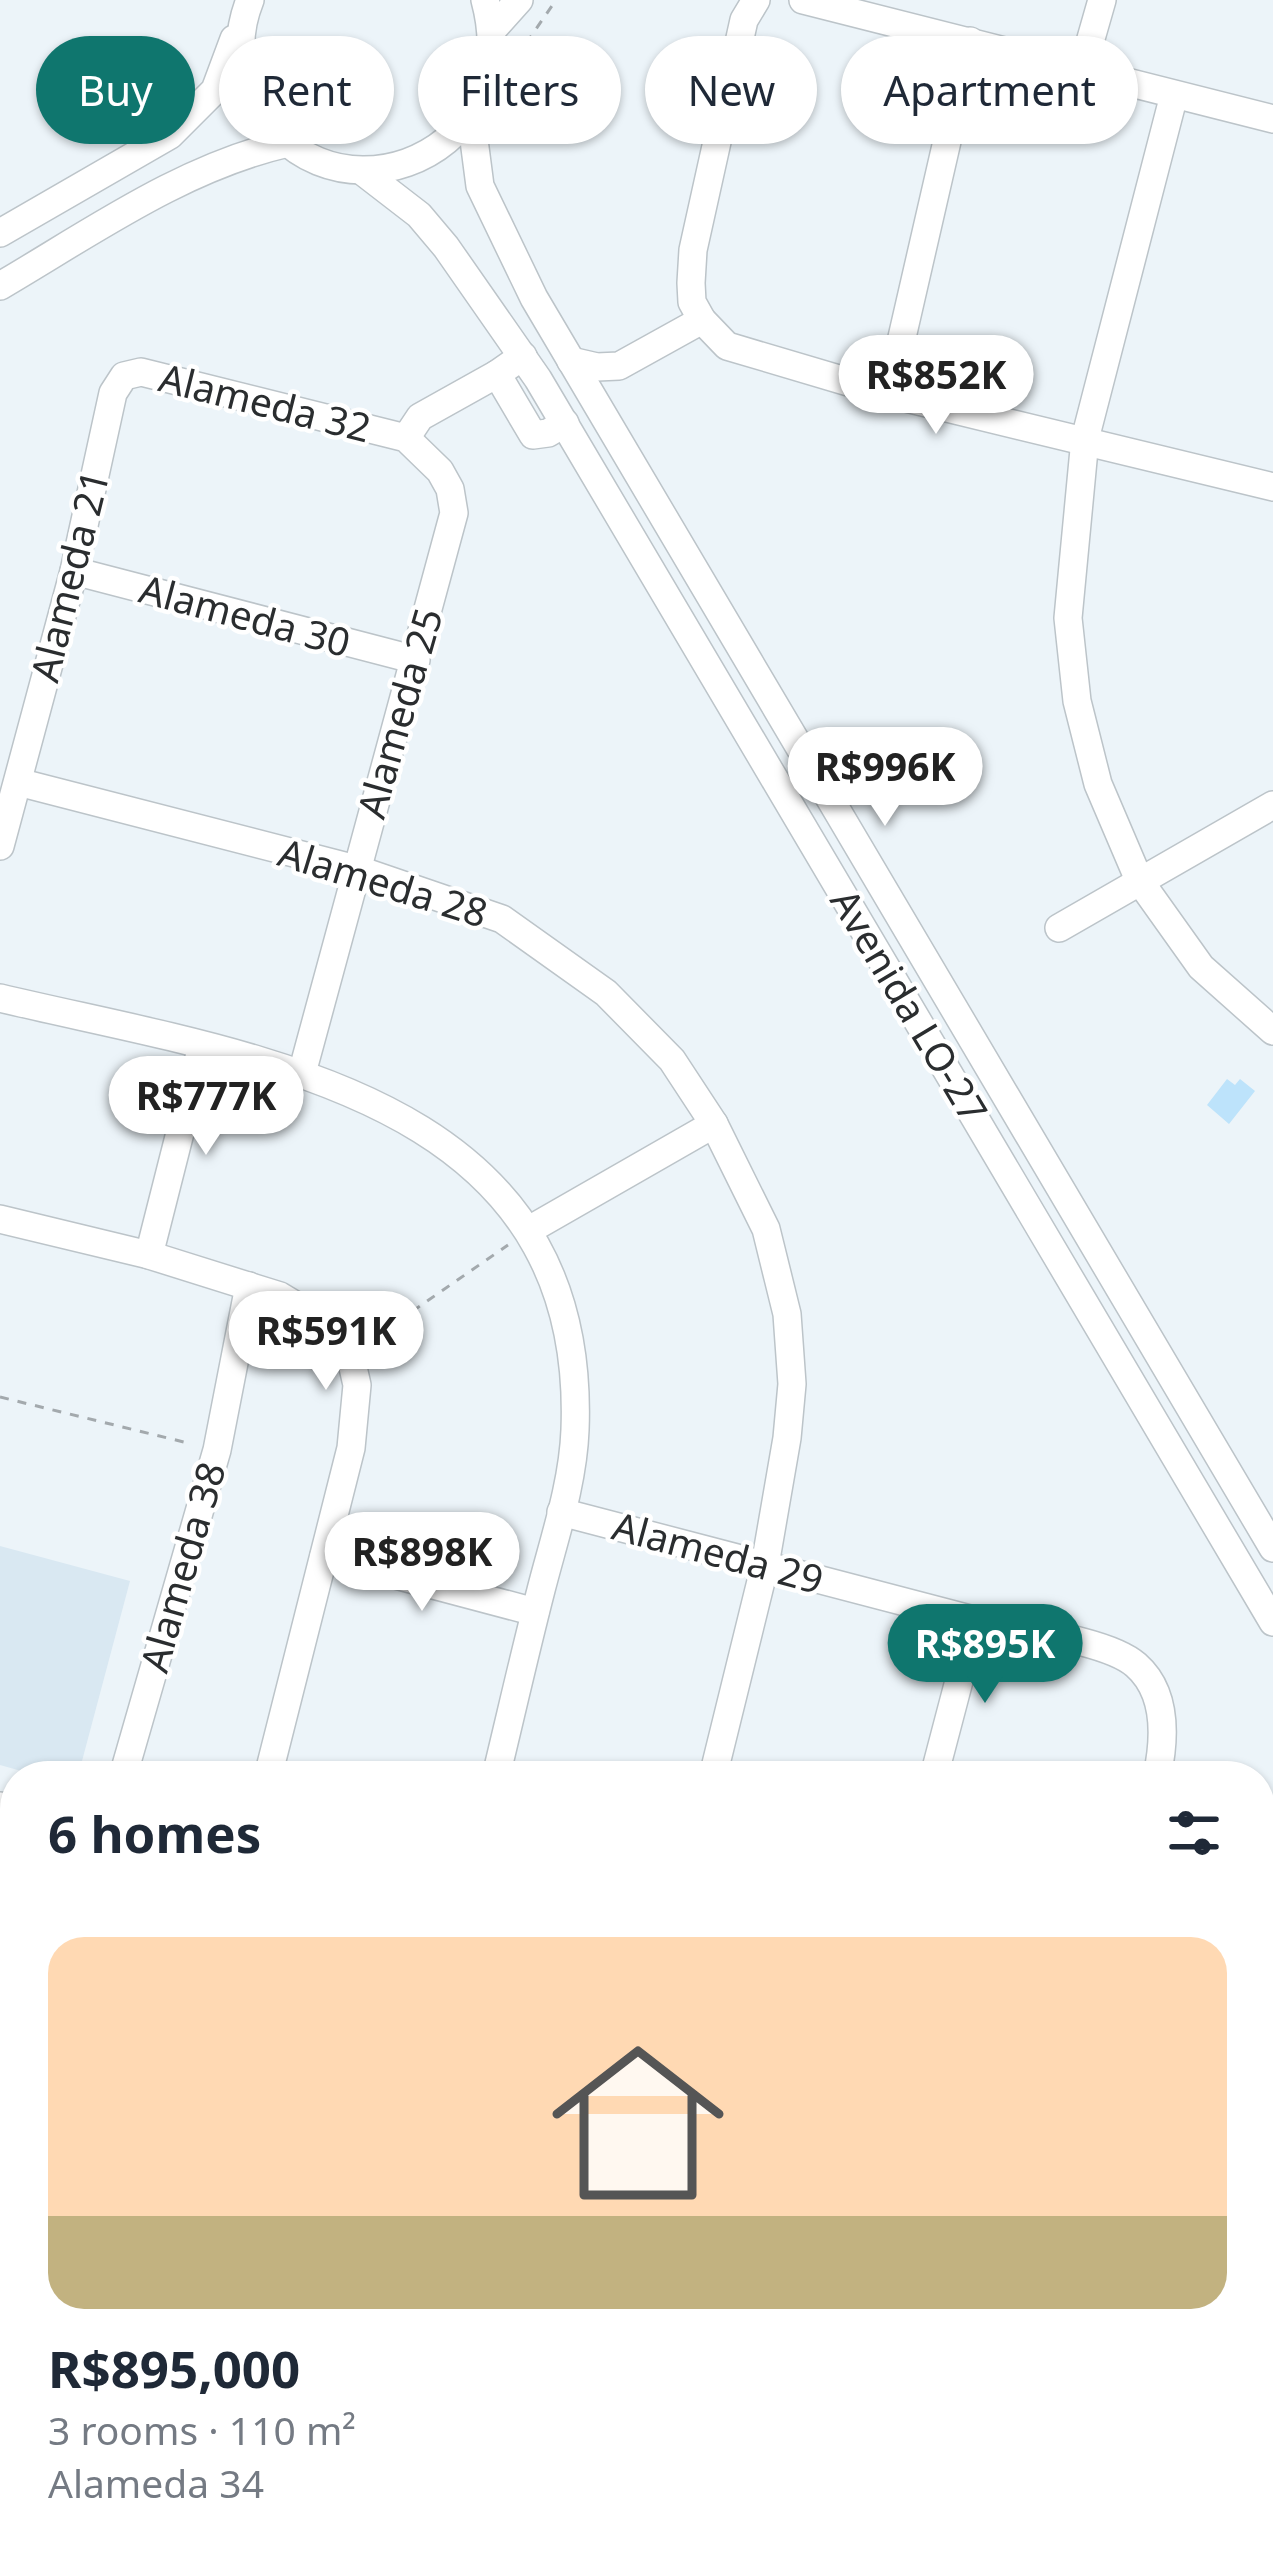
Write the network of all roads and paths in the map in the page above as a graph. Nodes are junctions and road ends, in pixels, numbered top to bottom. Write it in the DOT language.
graph roads {
  1 [pos="485,0"];
  2 [pos="519,0"];
  3 [pos="556,0"];
  4 [pos="755,0"];
  5 [pos="803,0"];
  6 [pos="1102,0"];
  7 [pos="245,12"];
  8 [pos="493,29"];
  9 [pos="493,36"];
  10 [pos="531,36"];
  11 [pos="950,36"];
  12 [pos="1092,36"];
  13 [pos="1138,85"];
  14 [pos="1174,95"];
  15 [pos="1273,119"];
  16 [pos="283,144"];
  17 [pos="289,144"];
  18 [pos="444,144"];
  19 [pos="474,144"];
  20 [pos="946,144"];
  21 [pos="362,171"];
  22 [pos="0,233"];
  23 [pos="0,286"];
  24 [pos="702,320"];
  25 [pos="523,356"];
  26 [pos="572,361"];
  27 [pos="497,374"];
  28 [pos="124,376"];
  29 [pos="889,394"];
  30 [pos="565,423"];
  31 [pos="406,438"];
  32 [pos="1084,439"];
  33 [pos="1273,487"];
  34 [pos="74,571"];
  35 [pos="416,660"];
  36 [pos="18,782"];
  37 [pos="1273,806"];
  38 [pos="0,846"];
  39 [pos="356,869"];
  40 [pos="1139,880"];
  41 [pos="1060,928"];
  42 [pos="0,998"];
  43 [pos="1273,1030"];
  44 [pos="202,1046"];
  45 [pos="302,1073"];
  46 [pos="714,1124"];
  47 [pos="0,1220"];
  48 [pos="529,1230"];
  49 [pos="149,1255"];
  50 [pos="248,1286"];
  51 [pos="350,1354"];
  52 [pos="0,1397"];
  53 [pos="217,1450"];
  54 [pos="561,1512"];
  55 [pos="1273,1548"];
  56 [pos="324,1556"];
  57 [pos="765,1564"];
  58 [pos="536,1612"];
  59 [pos="975,1620"];
  60 [pos="1273,1622"];
  61 [pos="127,1761"];
  62 [pos="274,1761"];
  63 [pos="500,1761"];
  64 [pos="717,1761"];
  65 [pos="938,1761"];
  66 [pos="1158,1761"];
  1 -- 8 [label="street"];
  2 -- 8 [label="street"];
  3 -- 10 [label="path"];
  4 -- 24 [label="street"];
  5 -- 11 [label="street"];
  6 -- 12 [label="street"];
  7 -- 22 [label="street"];
  8 -- 9 [label="street"];
  13 -- 14 [label="street"];
  14 -- 15 [label="street"];
  14 -- 32 [label="street"];
  16 -- 23 [label="street"];
  17 -- 21 [label="street"];
  18 -- 21 [label="street"];
  19 -- 26 [label="street, Avenida LO-27"];
  20 -- 29 [label="street"];
  21 -- 25 [label="street, Avenida LO-27"];
  24 -- 26 [label="street"];
  24 -- 29 [label="street"];
  25 -- 27 [label="street"];
  25 -- 30 [label="street, Avenida LO-27"];
  26 -- 55 [label="street, Avenida LO-27"];
  27 -- 30 [label="street"];
  27 -- 31 [label="street"];
  28 -- 31 [label="street, Alameda 32"];
  28 -- 34 [label="street, Alameda 21"];
  29 -- 32 [label="street"];
  30 -- 60 [label="street, Avenida LO-27"];
  31 -- 35 [label="street, Alameda 25"];
  32 -- 33 [label="street"];
  32 -- 40 [label="street"];
  34 -- 35 [label="street, Alameda 30"];
  34 -- 36 [label="street, Alameda 21"];
  35 -- 39 [label="street, Alameda 25"];
  36 -- 38 [label="street, Alameda 21"];
  36 -- 39 [label="street, Alameda 28"];
  37 -- 40 [label="street"];
  39 -- 45 [label="street, Alameda 25"];
  39 -- 46 [label="street, Alameda 28"];
  40 -- 41 [label="street"];
  40 -- 43 [label="street"];
  42 -- 44 [label="street"];
  44 -- 45 [label="street"];
  44 -- 49 [label="street"];
  45 -- 48 [label="street"];
  46 -- 48 [label="street"];
  46 -- 57 [label="street, Alameda 28"];
  47 -- 49 [label="street"];
  48 -- 51 [label="path"];
  48 -- 54 [label="street"];
  49 -- 50 [label="street"];
  50 -- 51 [label="street"];
  50 -- 53 [label="street, Alameda 38"];
  51 -- 56 [label="street"];
  52 -- 53 [label="path"];
  53 -- 61 [label="street, Alameda 38"];
  54 -- 57 [label="street, Alameda 29"];
  54 -- 58 [label="street"];
  56 -- 58 [label="street"];
  56 -- 62 [label="street"];
  57 -- 59 [label="street, Alameda 29"];
  57 -- 64 [label="street, Alameda 28"];
  58 -- 63 [label="street"];
  59 -- 65 [label="street"];
  59 -- 66 [label="street, Alameda 29"];
}
